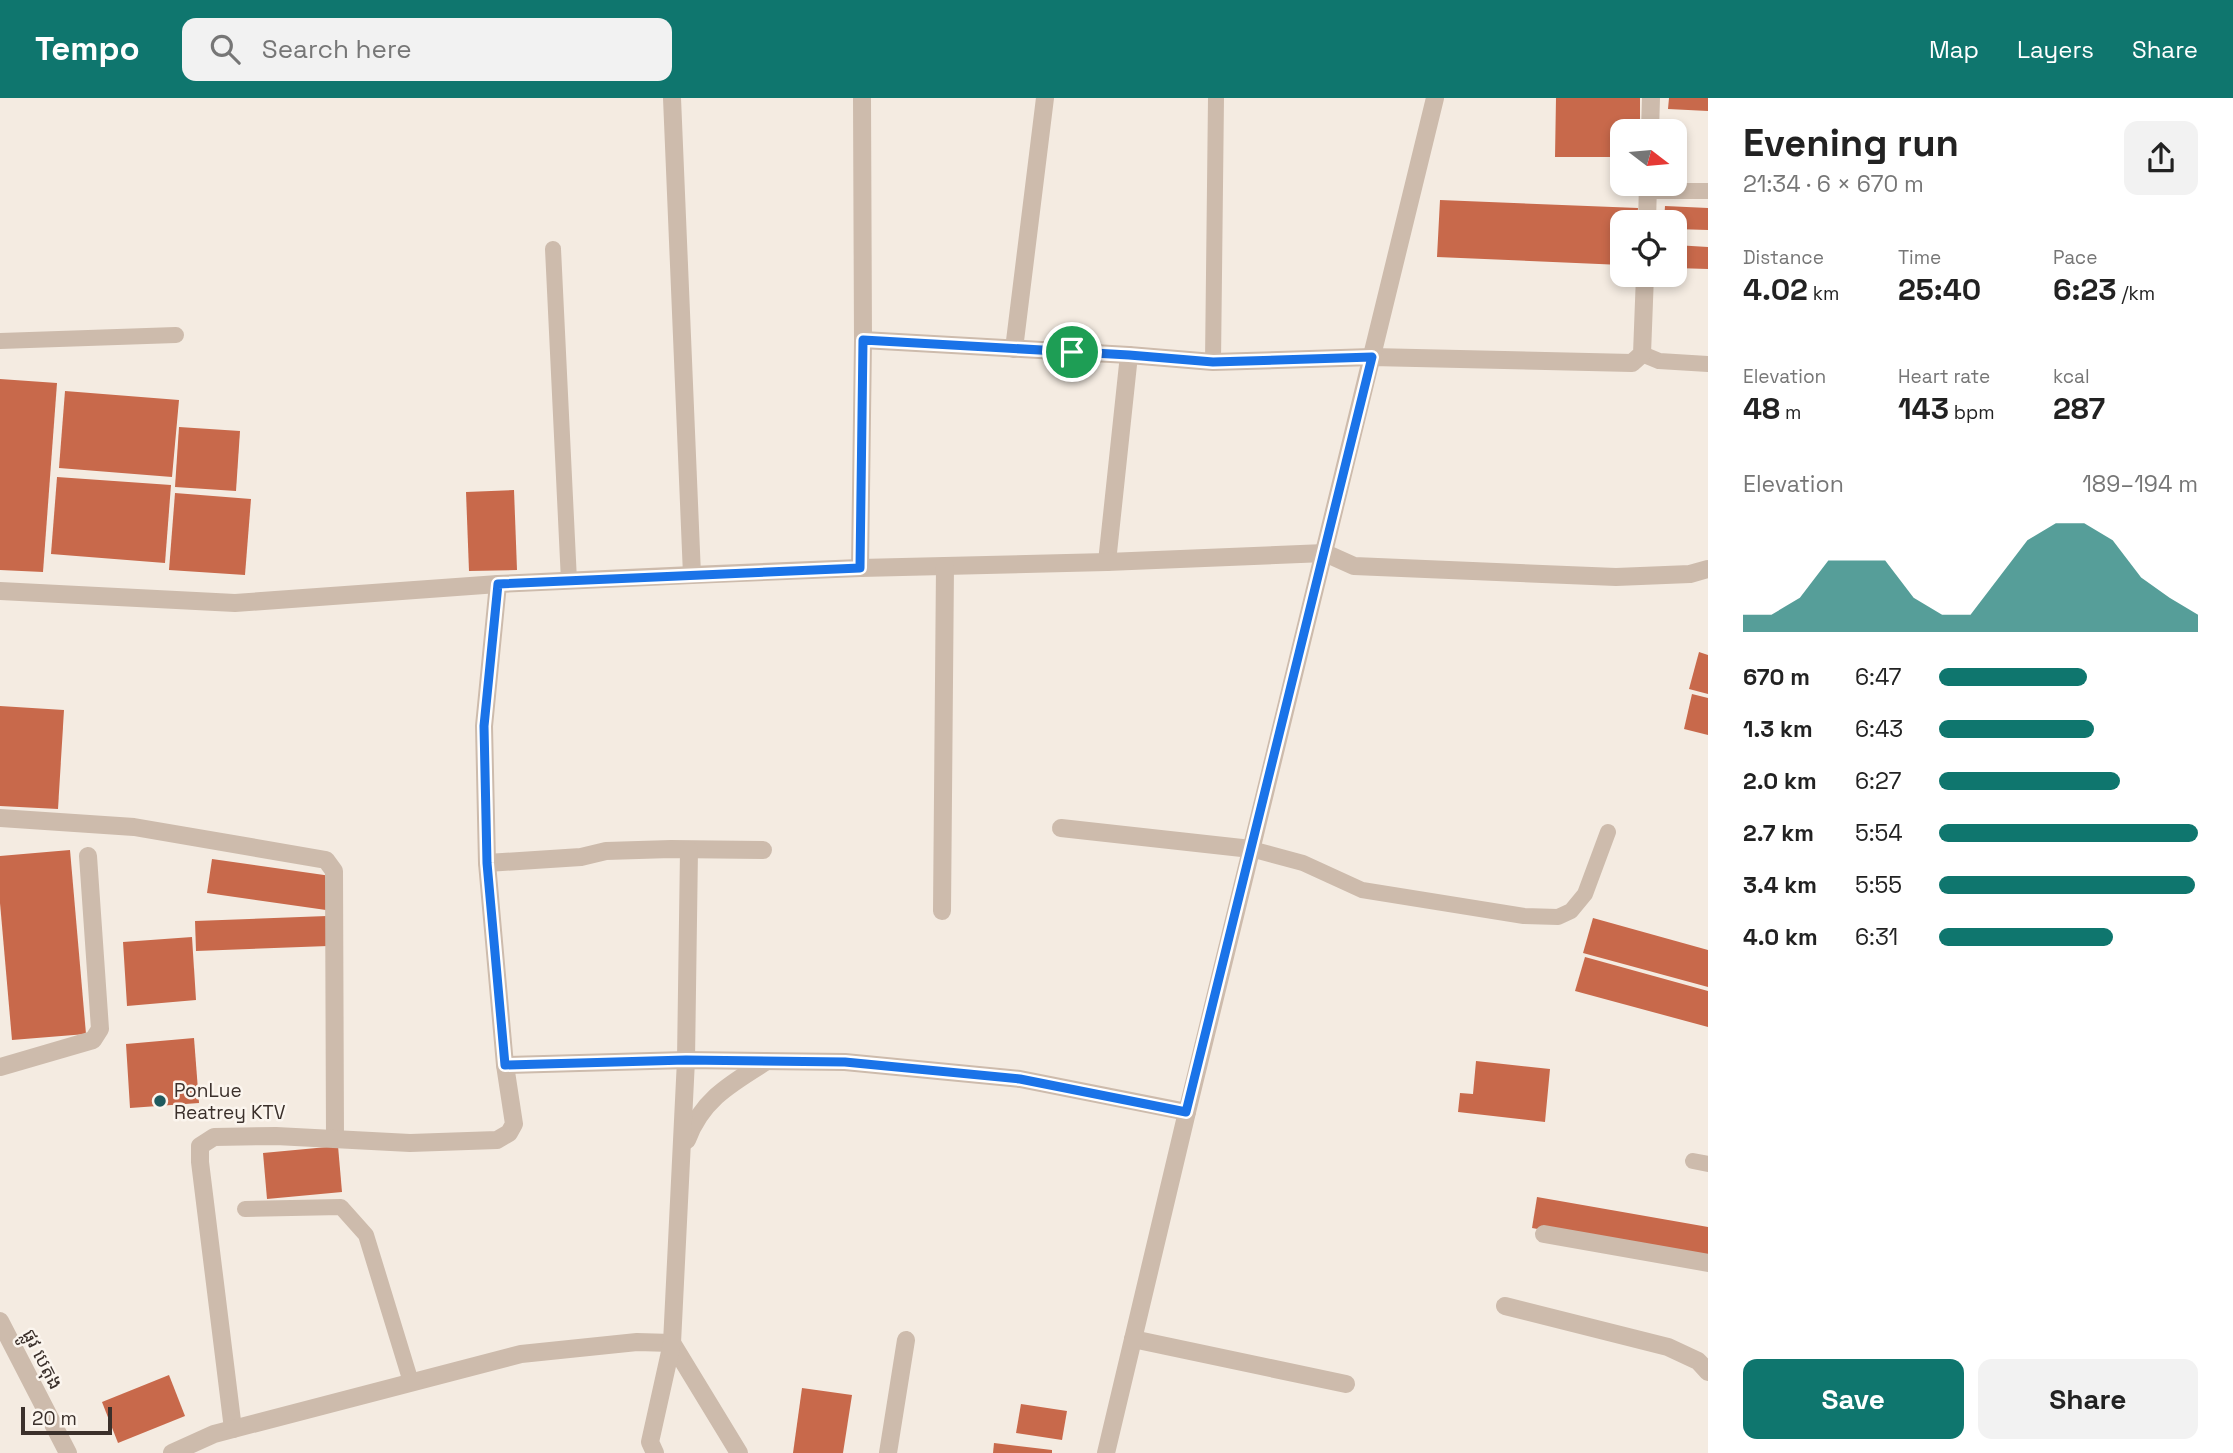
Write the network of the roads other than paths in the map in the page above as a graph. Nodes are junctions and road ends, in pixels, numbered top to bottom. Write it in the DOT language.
graph roads {
  1 [pos="672,98"];
  2 [pos="862,98"];
  3 [pos="1045,98"];
  4 [pos="1216,98"];
  5 [pos="1435,98"];
  6 [pos="1651,98"];
  7 [pos="1650,119"];
  8 [pos="1687,190"];
  9 [pos="1708,191"];
  10 [pos="553,249"];
  11 [pos="1645,287"];
  12 [pos="176,335"];
  13 [pos="863,340"];
  14 [pos="0,341"];
  15 [pos="1014,349"];
  16 [pos="1642,354"];
  17 [pos="1129,355"];
  18 [pos="1372,357"];
  19 [pos="1213,362"];
  20 [pos="1708,364"];
  21 [pos="1325,552"];
  22 [pos="1108,562"];
  23 [pos="945,566"];
  24 [pos="860,568"];
  25 [pos="1708,569"];
  26 [pos="692,575"];
  27 [pos="569,581"];
  28 [pos="498,584"];
  29 [pos="0,591"];
  30 [pos="0,818"];
  31 [pos="1061,828"];
  32 [pos="1608,832"];
  33 [pos="1251,849"];
  34 [pos="689,850"];
  35 [pos="763,850"];
  36 [pos="88,856"];
  37 [pos="487,863"];
  38 [pos="942,911"];
  39 [pos="686,1060"];
  40 [pos="767,1061"];
  41 [pos="505,1065"];
  42 [pos="0,1067"];
  43 [pos="1186,1112"];
  44 [pos="335,1138"];
  45 [pos="682,1154"];
  46 [pos="245,1209"];
  47 [pos="1544,1234"];
  48 [pos="1708,1264"];
  49 [pos="1506,1306"];
  50 [pos="0,1321"];
  51 [pos="1133,1339"];
  52 [pos="906,1340"];
  53 [pos="672,1343"];
  54 [pos="1708,1372"];
  55 [pos="411,1382"];
  56 [pos="1346,1384"];
  57 [pos="233,1429"];
  58 [pos="68,1453"];
  59 [pos="172,1453"];
  60 [pos="655,1453"];
  61 [pos="739,1453"];
  62 [pos="888,1453"];
  63 [pos="1107,1453"];
  1 -- 26 [label="street"];
  2 -- 13 [label="street"];
  3 -- 15 [label="street"];
  4 -- 19 [label="lane"];
  5 -- 18 [label="street"];
  6 -- 7 [label="street"];
  8 -- 9 [label="lane"];
  10 -- 27 [label="lane"];
  11 -- 16 [label="street"];
  12 -- 14 [label="lane"];
  13 -- 15 [label="street"];
  13 -- 24 [label="street"];
  15 -- 17 [label="street"];
  16 -- 18 [label="street"];
  16 -- 20 [label="lane"];
  17 -- 19 [label="street"];
  17 -- 22 [label="street"];
  18 -- 19 [label="street"];
  18 -- 21 [label="street"];
  21 -- 22 [label="street"];
  21 -- 25 [label="street"];
  21 -- 33 [label="street"];
  22 -- 23 [label="street"];
  23 -- 24 [label="street"];
  23 -- 38 [label="street"];
  24 -- 26 [label="street"];
  26 -- 27 [label="street"];
  27 -- 28 [label="street"];
  28 -- 29 [label="street"];
  28 -- 37 [label="street"];
  30 -- 44 [label="street"];
  31 -- 33 [label="street"];
  32 -- 33 [label="lane"];
  33 -- 43 [label="street"];
  34 -- 35 [label="street"];
  34 -- 37 [label="street"];
  34 -- 39 [label="street"];
  36 -- 42 [label="street"];
  37 -- 41 [label="street"];
  39 -- 40 [label="street"];
  39 -- 41 [label="street"];
  39 -- 45 [label="street"];
  40 -- 43 [label="street"];
  40 -- 45 [label="street"];
  41 -- 44 [label="street"];
  43 -- 51 [label="street"];
  44 -- 57 [label="street"];
  45 -- 53 [label="street"];
  46 -- 55 [label="lane"];
  47 -- 48 [label="street"];
  49 -- 54 [label="street"];
  50 -- 58 [label="street, ផ្លូវ បេតុង"];
  51 -- 56 [label="street"];
  51 -- 63 [label="street"];
  52 -- 62 [label="street"];
  53 -- 55 [label="street"];
  53 -- 60 [label="street"];
  53 -- 61 [label="street"];
  55 -- 57 [label="street"];
  57 -- 59 [label="street"];
}
